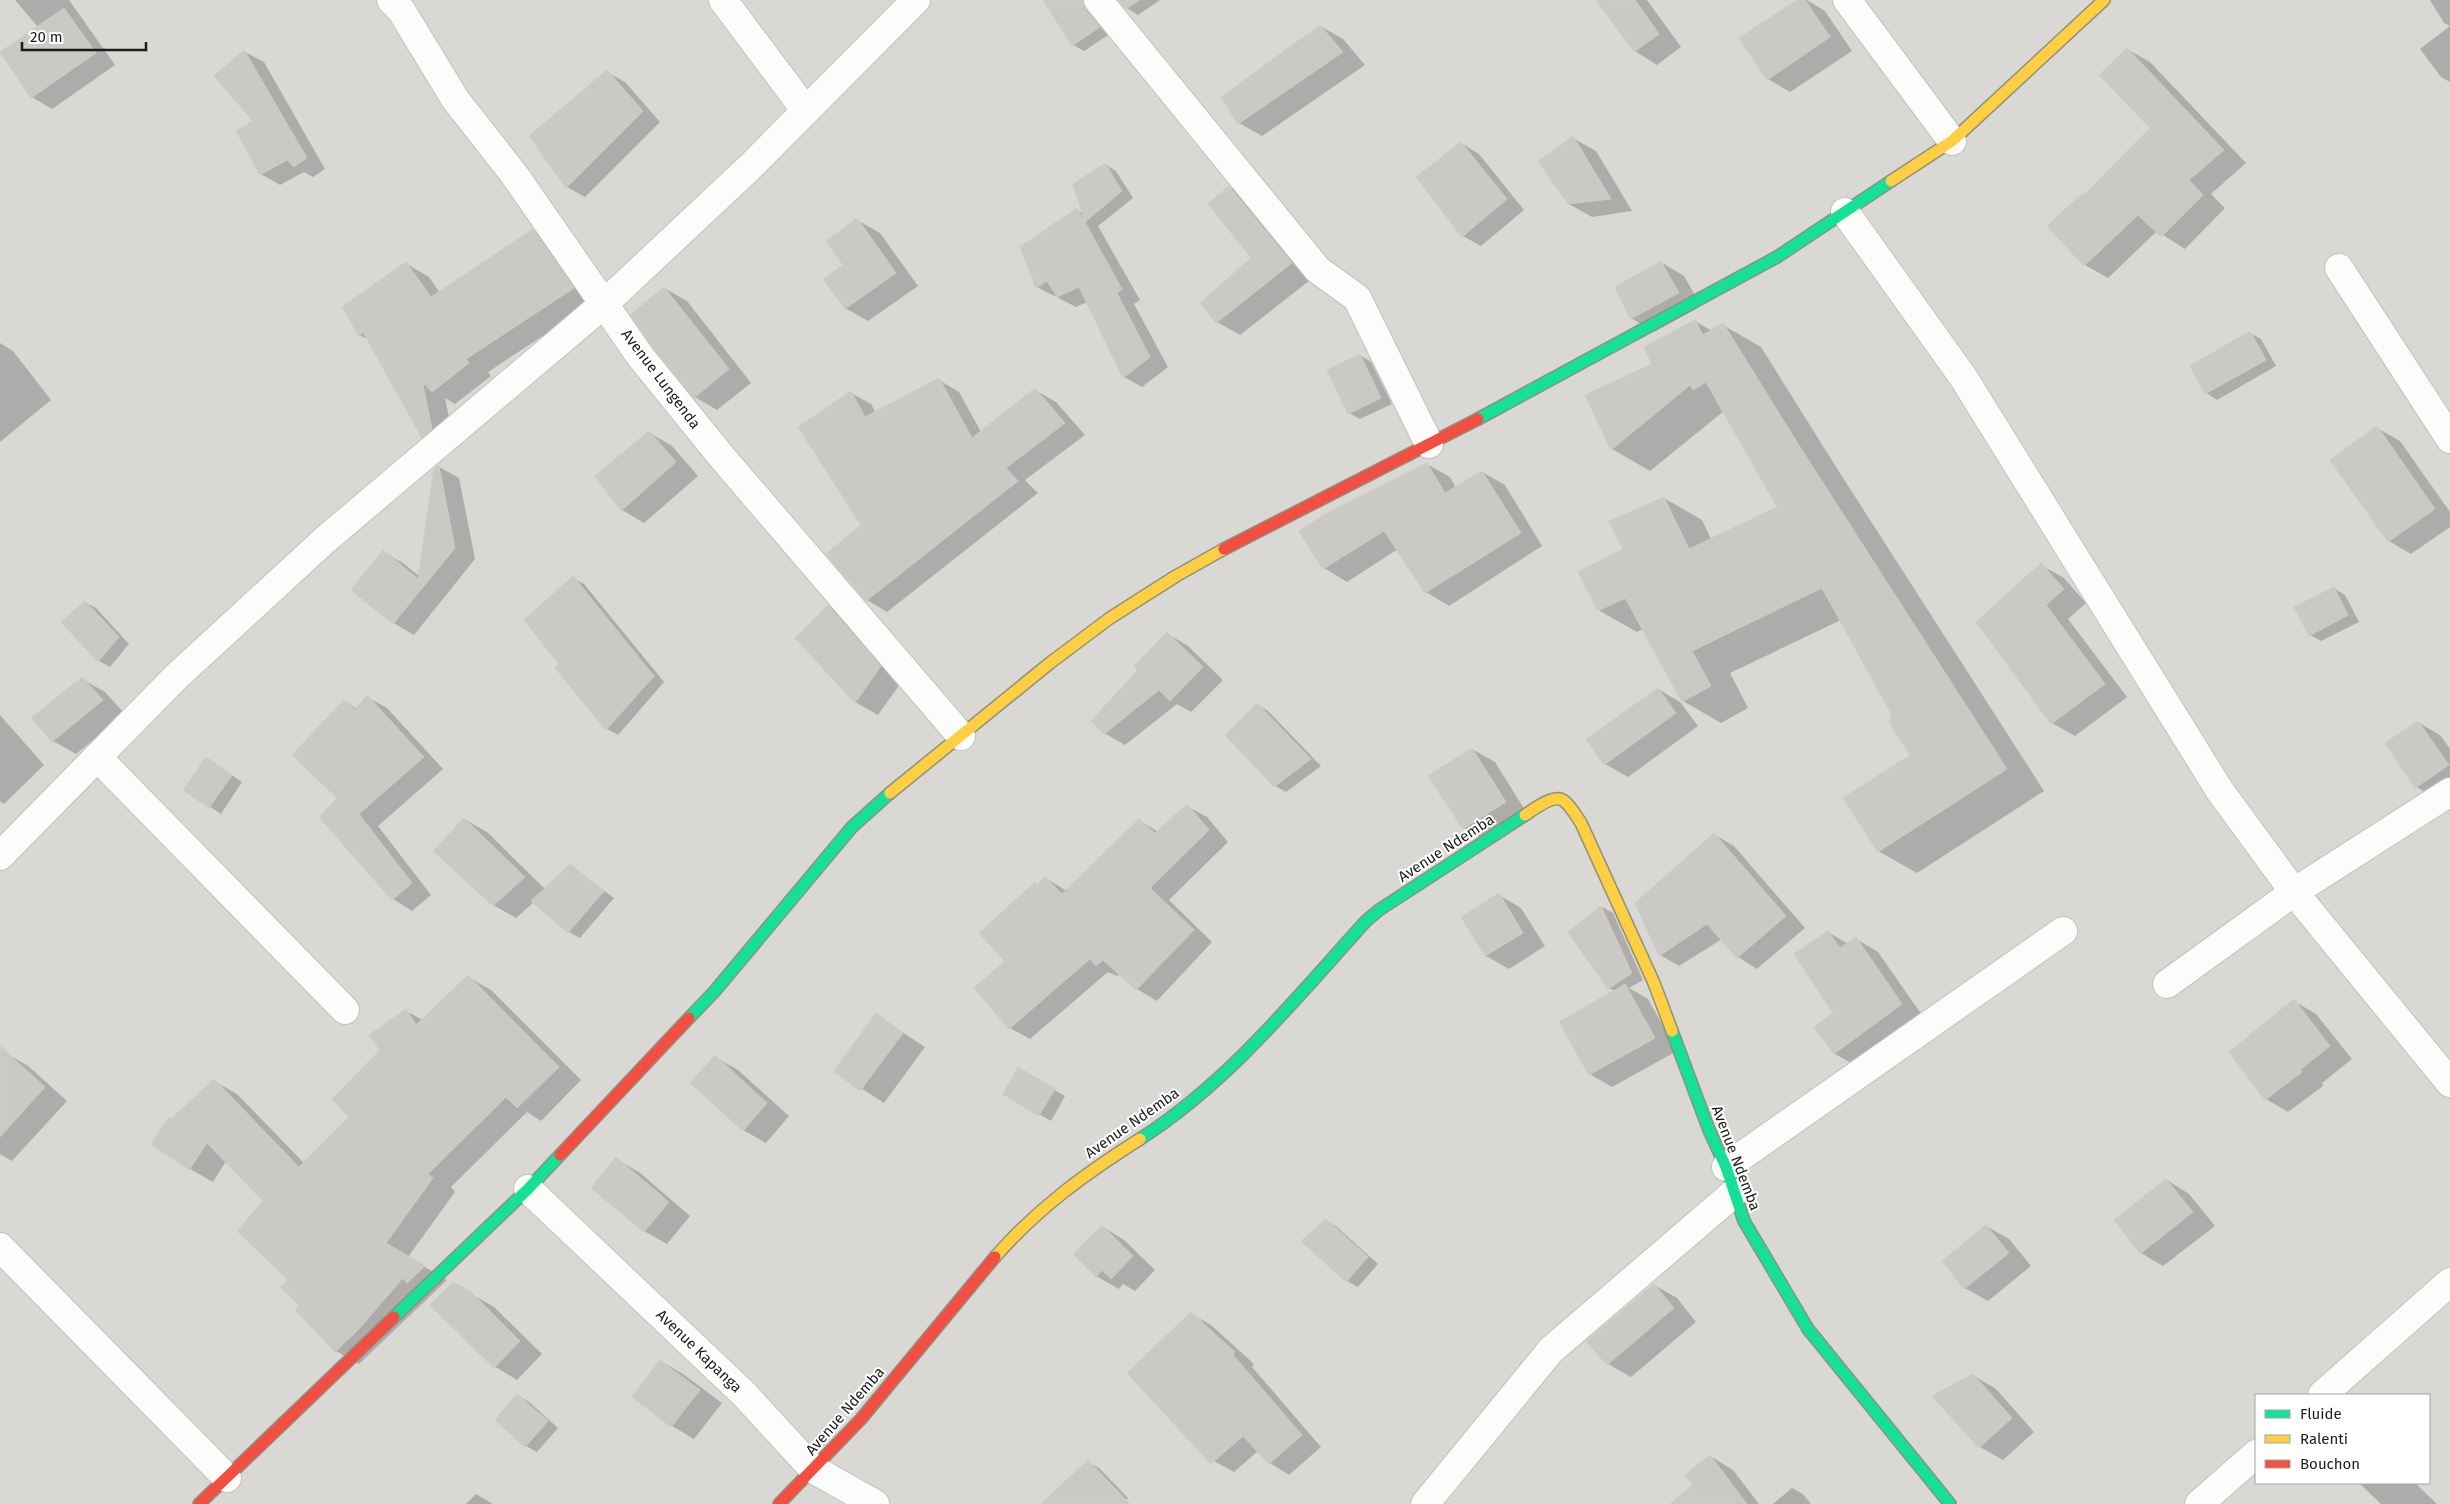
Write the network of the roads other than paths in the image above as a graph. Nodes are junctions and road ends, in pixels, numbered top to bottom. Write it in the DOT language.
graph roads {
  1 [pos="391,0"];
  2 [pos="723,0"];
  3 [pos="916,0"];
  4 [pos="1098,0"];
  5 [pos="1847,0"];
  6 [pos="2104,0"];
  7 [pos="806,111"];
  8 [pos="1952,141"];
  9 [pos="1845,212"];
  10 [pos="2339,268"];
  11 [pos="605,303"];
  12 [pos="2450,439"];
  13 [pos="1428,444"];
  14 [pos="961,736"];
  15 [pos="97,757"];
  16 [pos="2450,792"];
  17 [pos="0,856"];
  18 [pos="2294,892"];
  19 [pos="2063,930"];
  20 [pos="2168,984"];
  21 [pos="345,1010"];
  22 [pos="2450,1083"];
  23 [pos="1726,1167"];
  24 [pos="528,1189"];
  25 [pos="1734,1193"];
  26 [pos="0,1246"];
  27 [pos="2450,1282"];
  28 [pos="2323,1394"];
  29 [pos="2255,1455"];
  30 [pos="814,1469"];
  31 [pos="227,1478"];
  32 [pos="199,1504"];
  33 [pos="779,1504"];
  34 [pos="876,1504"];
  35 [pos="1425,1504"];
  36 [pos="1950,1504"];
  37 [pos="2200,1504"];
  1 -- 11 [label="street, Avenue Lungenda"];
  2 -- 7 [label="street"];
  3 -- 7 [label="street"];
  4 -- 13 [label="street"];
  5 -- 8 [label="street"];
  6 -- 8 [label="street"];
  7 -- 11 [label="street"];
  8 -- 9 [label="street"];
  9 -- 13 [label="street"];
  9 -- 18 [label="street"];
  10 -- 12 [label="street"];
  11 -- 14 [label="street, Avenue Lungenda"];
  11 -- 15 [label="street"];
  13 -- 14 [label="street"];
  14 -- 24 [label="street"];
  15 -- 17 [label="street"];
  15 -- 21 [label="street"];
  16 -- 18 [label="street"];
  18 -- 20 [label="street"];
  18 -- 22 [label="street"];
  19 -- 23 [label="street"];
  23 -- 25 [label="street, Avenue Ndemba"];
  23 -- 30 [label="street, Avenue Ndemba"];
  24 -- 30 [label="street, Avenue Kapanga"];
  24 -- 31 [label="street"];
  25 -- 35 [label="street"];
  25 -- 36 [label="street, Avenue Ndemba"];
  26 -- 31 [label="street"];
  27 -- 28 [label="street"];
  29 -- 37 [label="street"];
  30 -- 33 [label="street, Avenue Ndemba"];
  30 -- 34 [label="street, Avenue Kapanga"];
  31 -- 32 [label="street"];
}
